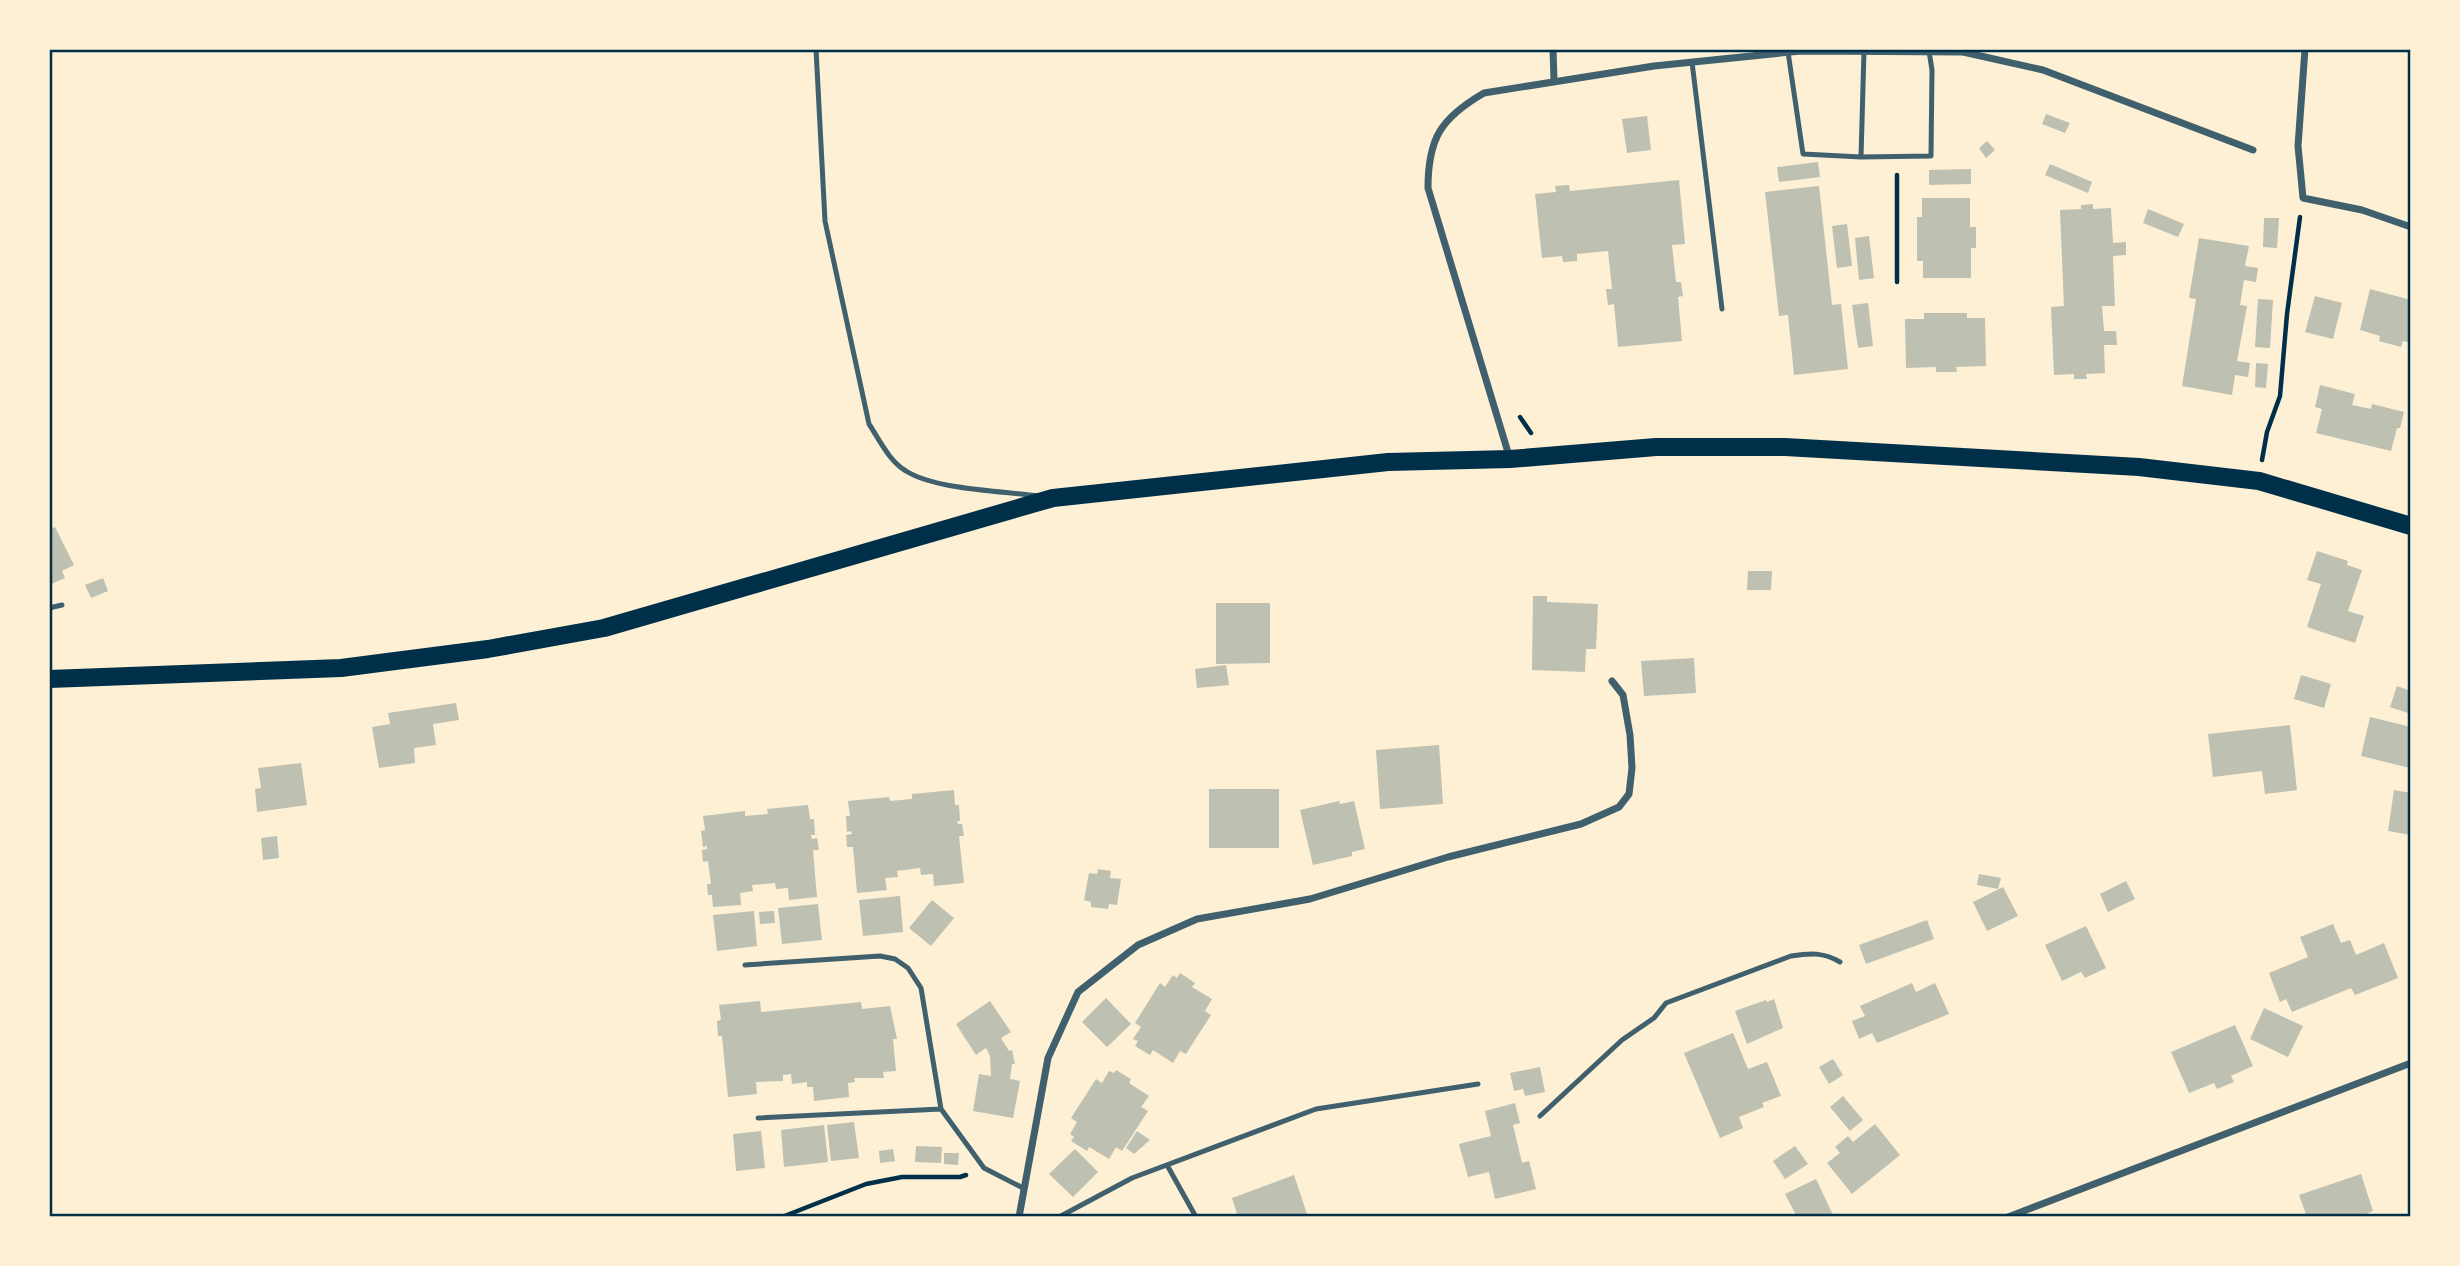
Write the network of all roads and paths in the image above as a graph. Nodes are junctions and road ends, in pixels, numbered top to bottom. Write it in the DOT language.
graph roads {
  1 [pos="816,49"];
  2 [pos="1553,49"];
  3 [pos="2305,49"];
  4 [pos="1802,50"];
  5 [pos="1864,51"];
  6 [pos="1929,51"];
  7 [pos="1788,52"];
  8 [pos="1692,62"];
  9 [pos="1554,81"];
  10 [pos="2253,150"];
  11 [pos="1861,157"];
  12 [pos="1897,157"];
  13 [pos="2303,198"];
  14 [pos="2411,227"];
  15 [pos="1898,282"];
  16 [pos="1722,309"];
  17 [pos="1510,459"];
  18 [pos="2259,481"];
  19 [pos="1053,498"];
  20 [pos="2411,526"];
  21 [pos="62,605"];
  22 [pos="49,608"];
  23 [pos="49,678"];
  24 [pos="1612,681"];
  25 [pos="1840,962"];
  26 [pos="746,965"];
  27 [pos="2411,1063"];
  28 [pos="1478,1084"];
  29 [pos="941,1109"];
  30 [pos="1540,1116"];
  31 [pos="758,1118"];
  32 [pos="1167,1165"];
  33 [pos="984,1168"];
  34 [pos="1023,1188"];
  35 [pos="782,1217"];
  36 [pos="1019,1217"];
  37 [pos="1059,1217"];
  38 [pos="1196,1217"];
  39 [pos="2008,1217"];
  1 -- 19 [label="lane"];
  2 -- 9 [label="street"];
  3 -- 13 [label="street"];
  4 -- 5 [label="street"];
  4 -- 7 [label="street"];
  5 -- 6 [label="street"];
  5 -- 11 [label="lane"];
  6 -- 10 [label="street"];
  6 -- 12 [label="lane"];
  7 -- 8 [label="street"];
  7 -- 11 [label="lane"];
  8 -- 9 [label="street"];
  8 -- 16 [label="lane"];
  9 -- 17 [label="street"];
  11 -- 12 [label="lane"];
  12 -- 15 [label="path"];
  13 -- 14 [label="street"];
  13 -- 18 [label="path"];
  17 -- 18 [label="main road"];
  17 -- 19 [label="main road"];
  18 -- 20 [label="main road"];
  19 -- 23 [label="main road"];
  21 -- 22 [label="lane"];
  24 -- 34 [label="street"];
  25 -- 30 [label="lane"];
  26 -- 29 [label="lane"];
  27 -- 39 [label="street"];
  28 -- 32 [label="lane"];
  29 -- 31 [label="lane"];
  29 -- 33 [label="lane"];
  32 -- 37 [label="lane"];
  32 -- 38 [label="lane"];
  33 -- 34 [label="lane"];
  33 -- 35 [label="path"];
  34 -- 36 [label="street"];
}
